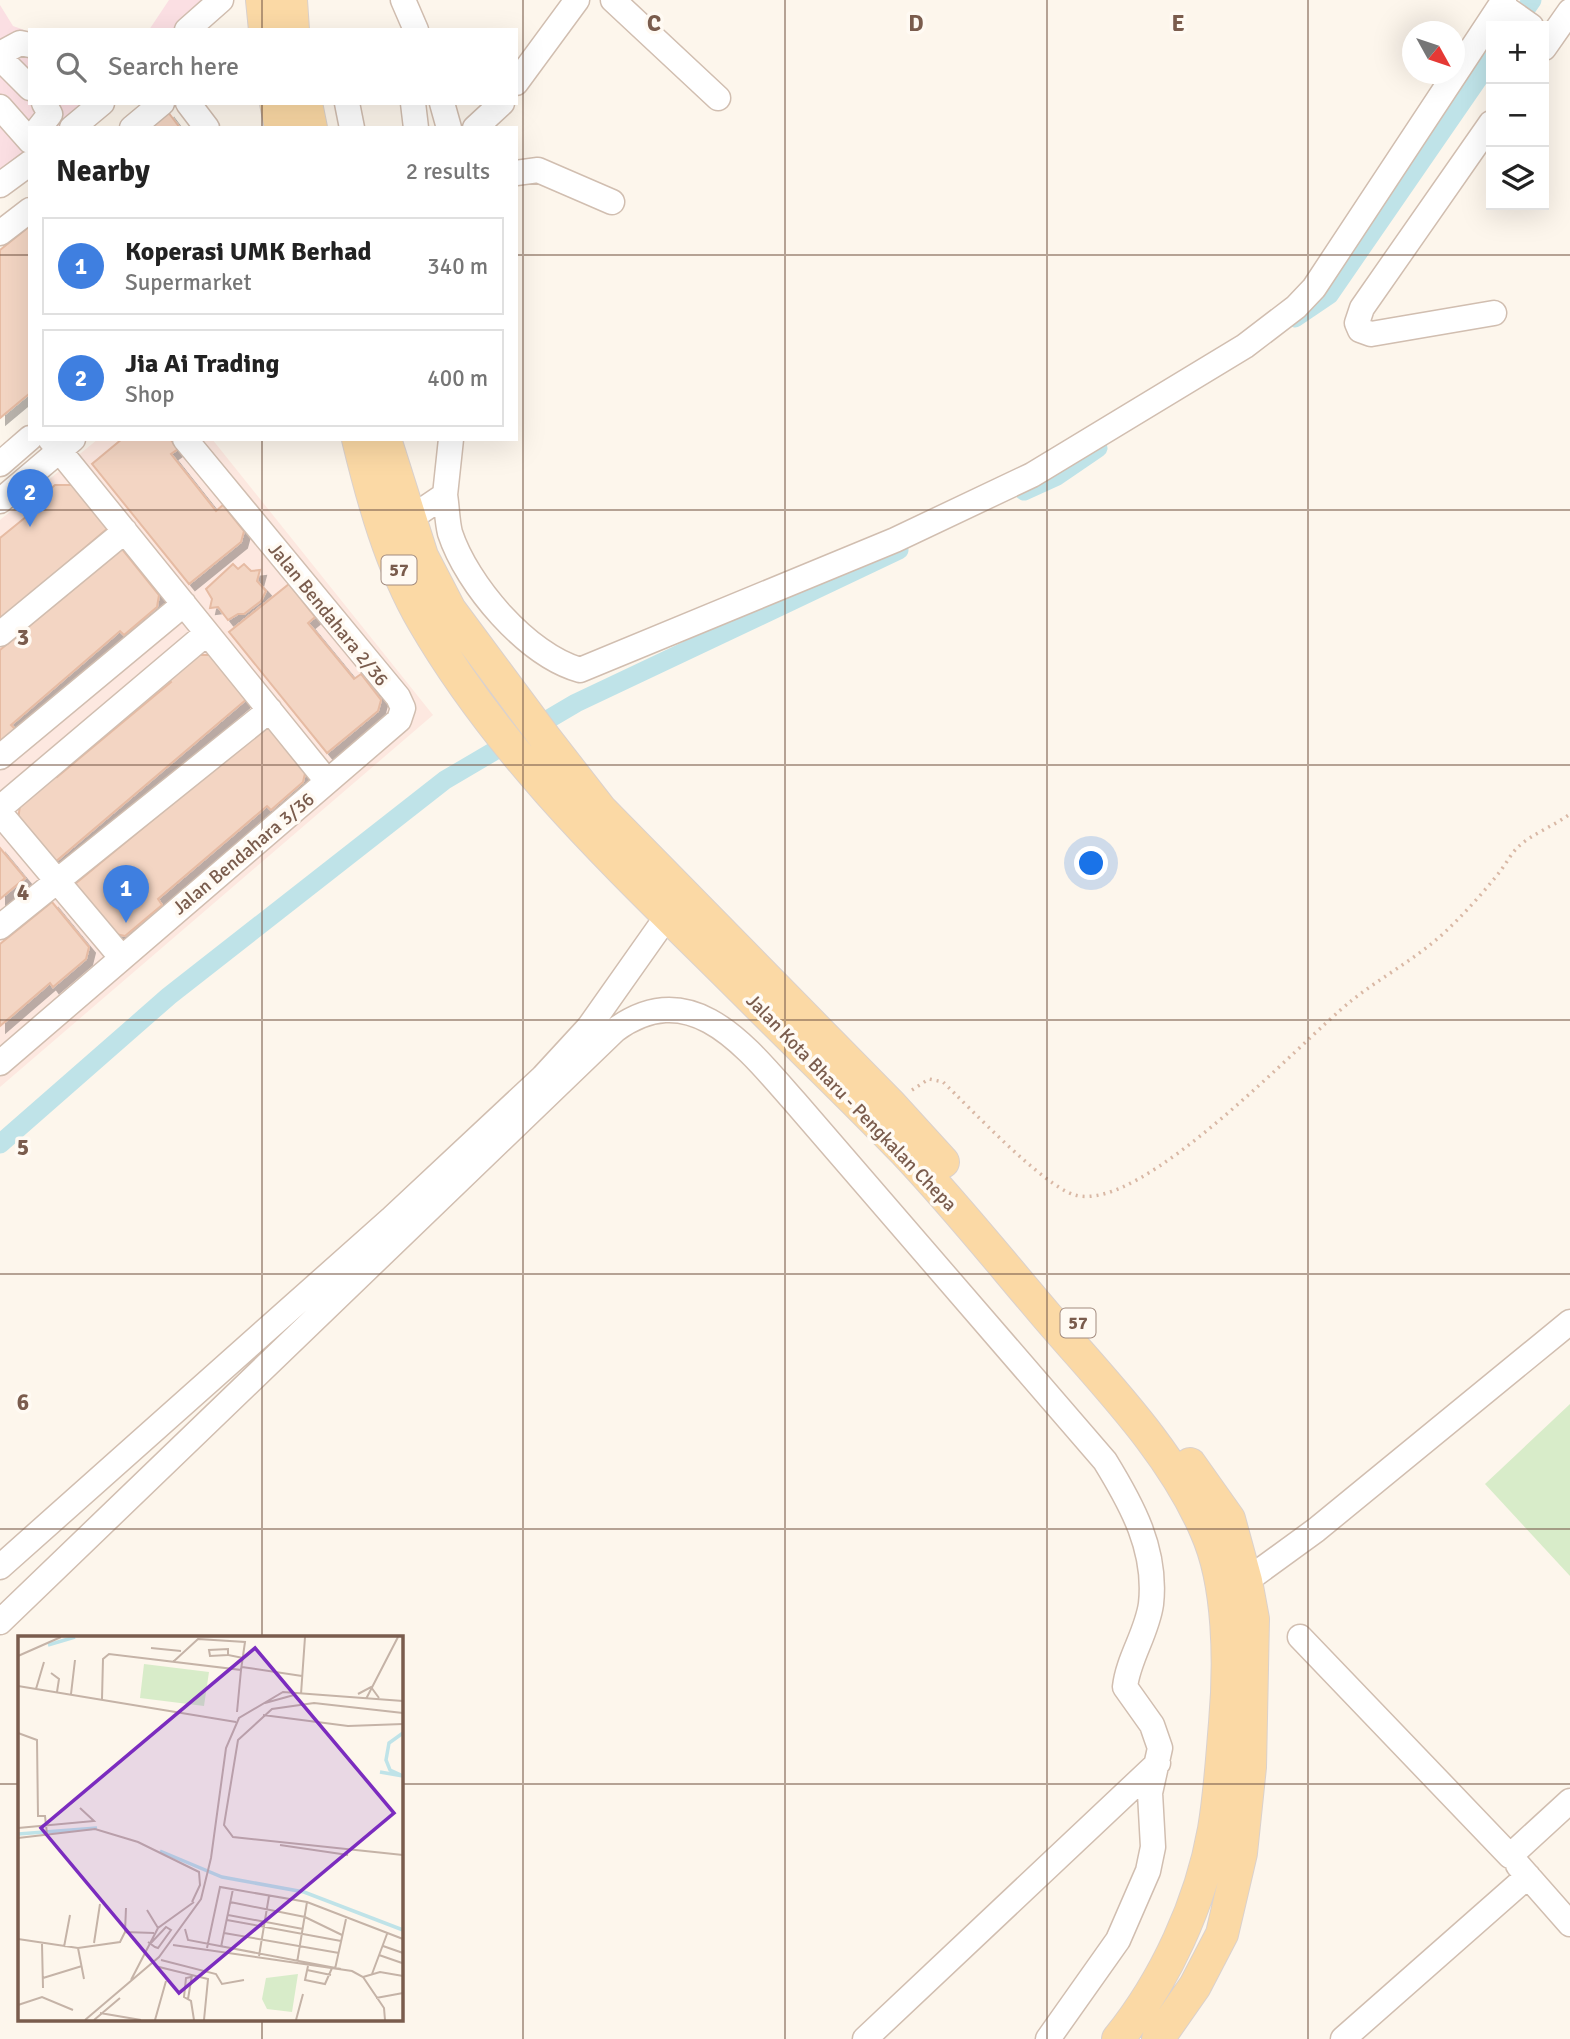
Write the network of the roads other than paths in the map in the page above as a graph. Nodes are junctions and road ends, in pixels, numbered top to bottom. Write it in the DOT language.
graph roads {
  1 [pos="221,0"];
  2 [pos="262,0"];
  3 [pos="291,0"];
  4 [pos="403,0"];
  5 [pos="577,0"];
  6 [pos="613,0"];
  7 [pos="1503,2"];
  8 [pos="1570,11"];
  9 [pos="1526,21"];
  10 [pos="189,28"];
  11 [pos="265,28"];
  12 [pos="293,28"];
  13 [pos="415,28"];
  14 [pos="1549,39"];
  15 [pos="28,45"];
  16 [pos="0,56"];
  17 [pos="518,80"];
  18 [pos="28,86"];
  19 [pos="718,98"];
  20 [pos="45,105"];
  21 [pos="100,105"];
  22 [pos="160,105"];
  23 [pos="190,105"];
  24 [pos="276,105"];
  25 [pos="306,105"];
  26 [pos="347,105"];
  27 [pos="413,105"];
  28 [pos="443,105"];
  29 [pos="500,105"];
  30 [pos="0,107"];
  31 [pos="42,126"];
  32 [pos="74,126"];
  33 [pos="134,126"];
  34 [pos="205,126"];
  35 [pos="281,126"];
  36 [pos="311,126"];
  37 [pos="352,126"];
  38 [pos="416,126"];
  39 [pos="448,126"];
  40 [pos="477,126"];
  41 [pos="1486,130"];
  42 [pos="28,138"];
  43 [pos="28,145"];
  44 [pos="518,173"];
  45 [pos="0,185"];
  46 [pos="612,202"];
  47 [pos="28,211"];
  48 [pos="0,233"];
  49 [pos="1493,313"];
  50 [pos="28,441"];
  51 [pos="188,441"];
  52 [pos="358,441"];
  53 [pos="387,441"];
  54 [pos="452,441"];
  55 [pos="61,443"];
  56 [pos="0,464"];
  57 [pos="445,495"];
  58 [pos="0,501"];
  59 [pos="408,520"];
  60 [pos="125,531"];
  61 [pos="184,604"];
  62 [pos="207,633"];
  63 [pos="0,634"];
  64 [pos="270,710"];
  65 [pos="0,757"];
  66 [pos="327,781"];
  67 [pos="0,810"];
  68 [pos="58,882"];
  69 [pos="668,915"];
  70 [pos="0,927"];
  71 [pos="121,957"];
  72 [pos="0,1063"];
  73 [pos="1570,1322"];
  74 [pos="0,1567"];
  75 [pos="1246,1581"];
  76 [pos="0,1622"];
  77 [pos="1300,1637"];
  78 [pos="1159,1763"];
  79 [pos="1570,1801"];
  80 [pos="1510,1856"];
  81 [pos="1528,1876"];
  82 [pos="1570,1924"];
  83 [pos="1222,1934"];
  84 [pos="865,2039"];
  85 [pos="1048,2039"];
  86 [pos="1118,2039"];
  87 [pos="1158,2039"];
  88 [pos="1186,2039"];
  89 [pos="1343,2039"];
  1 -- 10 [label="street"];
  2 -- 11 [label="main road"];
  3 -- 12 [label="main road"];
  4 -- 13 [label="street"];
  5 -- 17 [label="street"];
  6 -- 19 [label="street"];
  7 -- 9 [label="street"];
  7 -- 57 [label="street"];
  8 -- 14 [label="street"];
  15 -- 16 [label="street"];
  16 -- 18 [label="street"];
  20 -- 31 [label="street"];
  21 -- 32 [label="street"];
  22 -- 33 [label="street"];
  23 -- 34 [label="street"];
  24 -- 35 [label="main road"];
  25 -- 36 [label="main road"];
  26 -- 37 [label="street"];
  27 -- 38 [label="street"];
  28 -- 39 [label="street"];
  29 -- 40 [label="street"];
  30 -- 42 [label="street"];
  41 -- 49 [label="street"];
  43 -- 45 [label="street"];
  44 -- 46 [label="street"];
  47 -- 48 [label="street"];
  50 -- 56 [label="street"];
  51 -- 66 [label="street, Jalan Bendahara 2/36"];
  52 -- 69 [label="main road, Jalan Kota Bharu - Pengkalan Chepa / 57"];
  53 -- 59 [label="main road, Jalan Kota Bharu - Pengkalan Chepa / 57"];
  54 -- 57 [label="street"];
  55 -- 58 [label="street"];
  55 -- 60 [label="street"];
  57 -- 59 [label="street"];
  59 -- 75 [label="main road, Jalan Kota Bharu - Pengkalan Chepa / 57"];
  60 -- 61 [label="street"];
  60 -- 63 [label="street"];
  61 -- 62 [label="street"];
  61 -- 65 [label="street"];
  62 -- 64 [label="street"];
  62 -- 67 [label="street"];
  64 -- 66 [label="street"];
  64 -- 68 [label="street"];
  66 -- 71 [label="street, Jalan Bendahara 3/36"];
  67 -- 68 [label="street"];
  68 -- 70 [label="street"];
  68 -- 71 [label="street"];
  69 -- 74 [label="street"];
  69 -- 86 [label="main road, Jalan Kota Bharu - Pengkalan Chepa / 57"];
  71 -- 72 [label="street, Jalan Bendahara 3/36"];
  73 -- 75 [label="street"];
  75 -- 83 [label="main road, Jalan Kota Bharu - Pengkalan Chepa / 57"];
  76 -- 78 [label="street"];
  77 -- 80 [label="street"];
  78 -- 84 [label="street"];
  78 -- 85 [label="street"];
  79 -- 80 [label="street"];
  80 -- 81 [label="street"];
  81 -- 82 [label="street"];
  81 -- 89 [label="street"];
  83 -- 87 [label="main road, Jalan Kota Bharu - Pengkalan Chepa / 57"];
  83 -- 88 [label="main road"];
}
